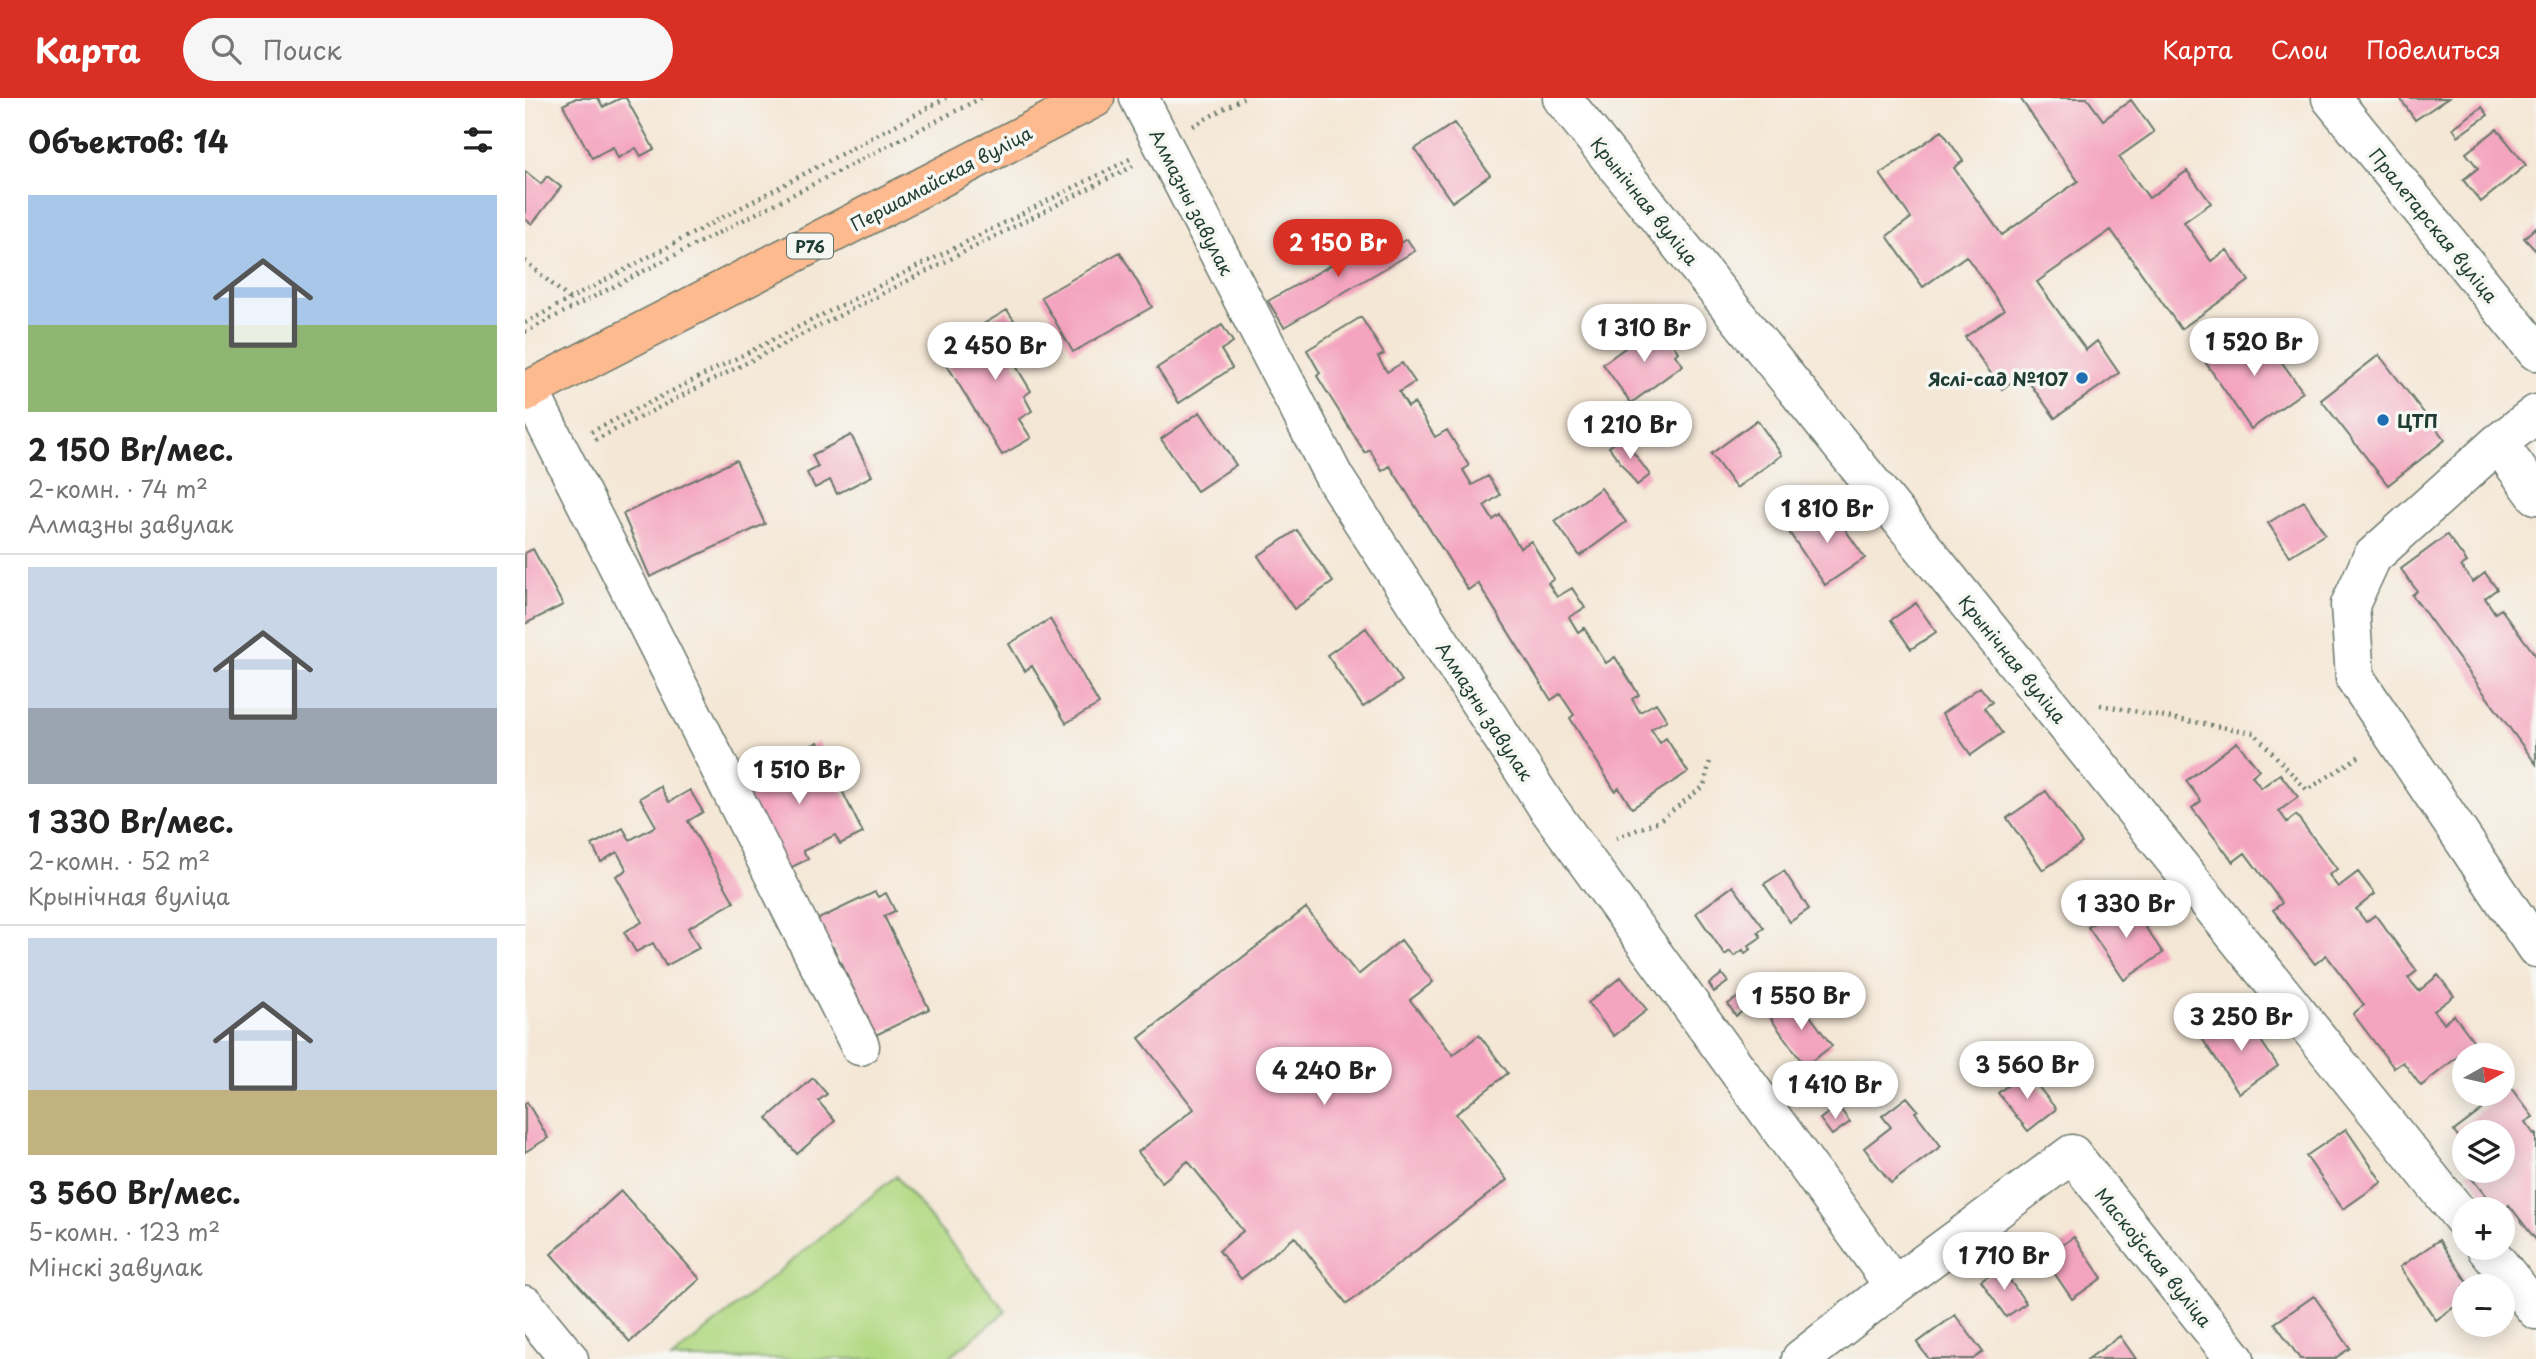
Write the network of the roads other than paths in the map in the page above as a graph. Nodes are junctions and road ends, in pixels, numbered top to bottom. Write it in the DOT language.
graph roads {
  1 [pos="1095,98"];
  2 [pos="1139,98"];
  3 [pos="1562,98"];
  4 [pos="2331,98"];
  5 [pos="2536,351"];
  6 [pos="527,391"];
  7 [pos="2536,414"];
  8 [pos="2498,443"];
  9 [pos="2536,495"];
  10 [pos="2536,948"];
  11 [pos="859,1046"];
  12 [pos="2452,1205"];
  13 [pos="2496,1260"];
  14 [pos="1894,1286"];
  15 [pos="525,1305"];
  16 [pos="2536,1310"];
  17 [pos="569,1359"];
  18 [pos="1801,1359"];
  19 [pos="2235,1359"];
  1 -- 6 [label="main road, Першамайская вуліца / Р76"];
  2 -- 14 [label="street, Алмазны завулак"];
  3 -- 12 [label="street, Крынічная вуліца"];
  4 -- 5 [label="street, Пралетарская вуліца"];
  6 -- 11 [label="street"];
  7 -- 8 [label="street"];
  8 -- 9 [label="street"];
  8 -- 10 [label="street"];
  13 -- 16 [label="street"];
  14 -- 18 [label="street"];
  14 -- 19 [label="street, Маскоўская вуліца"];
  15 -- 17 [label="street"];
}
